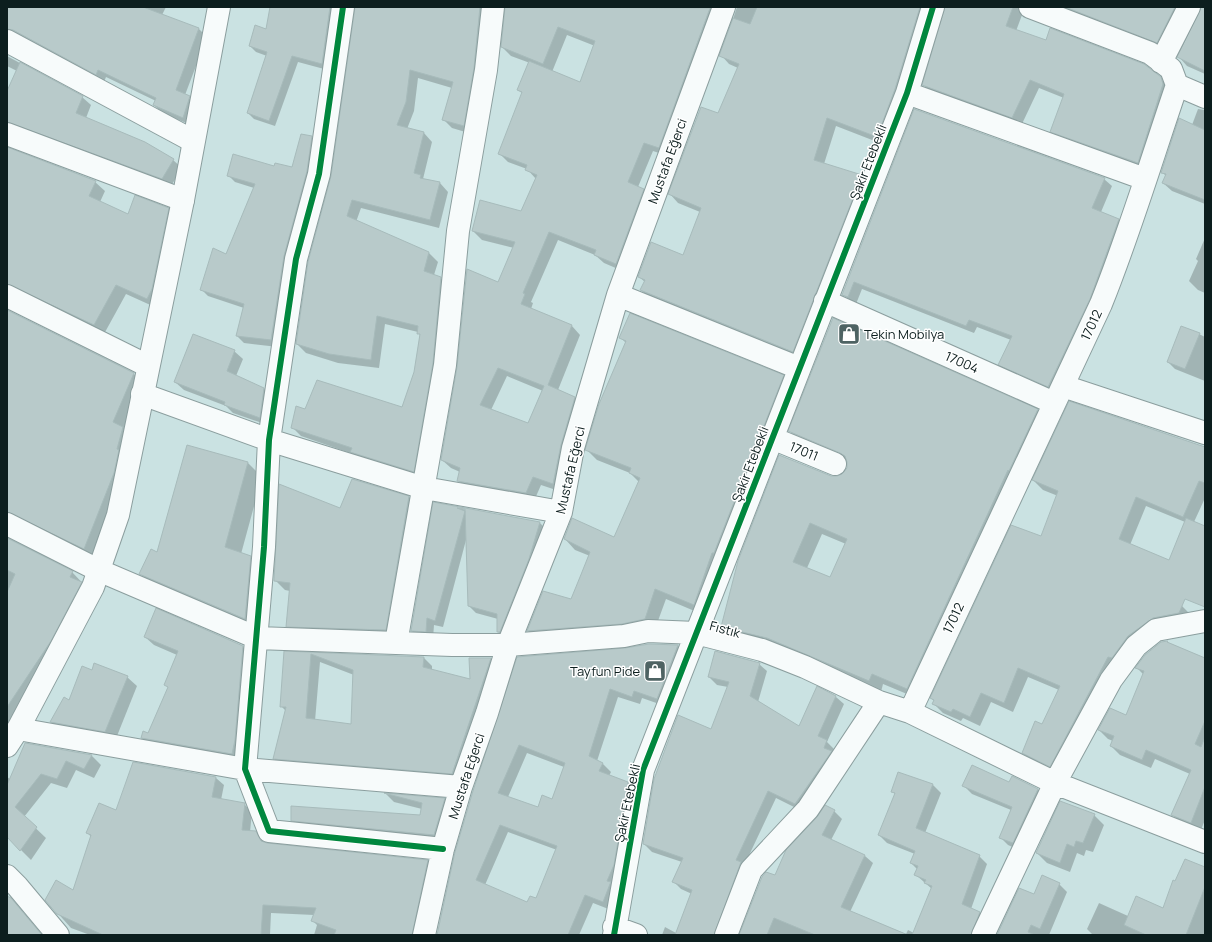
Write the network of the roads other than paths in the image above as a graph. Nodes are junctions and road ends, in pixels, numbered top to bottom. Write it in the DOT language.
graph roads {
  1 [pos="219,7"];
  2 [pos="343,7"];
  3 [pos="493,7"];
  4 [pos="724,7"];
  5 [pos="933,7"];
  6 [pos="1030,7"];
  7 [pos="1189,7"];
  8 [pos="9,47"];
  9 [pos="1161,62"];
  10 [pos="1178,85"];
  11 [pos="907,93"];
  12 [pos="1205,97"];
  13 [pos="7,134"];
  14 [pos="194,141"];
  15 [pos="1145,179"];
  16 [pos="183,200"];
  17 [pos="618,295"];
  18 [pos="7,296"];
  19 [pos="825,301"];
  20 [pos="148,366"];
  21 [pos="799,368"];
  22 [pos="142,394"];
  23 [pos="1058,395"];
  24 [pos="1205,433"];
  25 [pos="772,438"];
  26 [pos="269,440"];
  27 [pos="835,464"];
  28 [pos="424,488"];
  29 [pos="561,512"];
  30 [pos="7,524"];
  31 [pos="98,570"];
  32 [pos="1205,621"];
  33 [pos="696,633"];
  34 [pos="257,638"];
  35 [pos="396,643"];
  36 [pos="508,645"];
  37 [pos="879,702"];
  38 [pos="910,712"];
  39 [pos="13,737"];
  40 [pos="245,769"];
  41 [pos="1056,783"];
  42 [pos="461,787"];
  43 [pos="1205,842"];
  44 [pos="443,849"];
  45 [pos="7,876"];
  46 [pos="614,931"];
  47 [pos="58,935"];
  48 [pos="424,935"];
  49 [pos="636,935"];
  50 [pos="726,935"];
  51 [pos="983,935"];
  1 -- 14 [label="street"];
  2 -- 26 [label="street"];
  3 -- 28 [label="street"];
  4 -- 17 [label="street, Mustafa Eğerci"];
  5 -- 11 [label="street, Şakir Etebekli"];
  6 -- 9 [label="street"];
  7 -- 9 [label="street"];
  8 -- 14 [label="street"];
  9 -- 10 [label="street"];
  10 -- 12 [label="street"];
  10 -- 15 [label="street, 17012"];
  11 -- 15 [label="street"];
  11 -- 19 [label="street, Şakir Etebekli"];
  13 -- 16 [label="street"];
  14 -- 16 [label="street"];
  15 -- 23 [label="street, 17012"];
  16 -- 20 [label="street"];
  17 -- 21 [label="street"];
  17 -- 29 [label="street, Mustafa Eğerci"];
  18 -- 20 [label="street"];
  19 -- 21 [label="street, Şakir Etebekli"];
  19 -- 23 [label="street, 17004"];
  20 -- 22 [label="street"];
  21 -- 25 [label="street, Şakir Etebekli"];
  22 -- 26 [label="street"];
  22 -- 31 [label="street"];
  23 -- 24 [label="street, 17004"];
  23 -- 38 [label="street, 17012"];
  25 -- 27 [label="street, 17011"];
  25 -- 33 [label="street, Şakir Etebekli"];
  26 -- 28 [label="street"];
  26 -- 34 [label="street"];
  28 -- 29 [label="street"];
  28 -- 35 [label="street"];
  29 -- 36 [label="street, Mustafa Eğerci"];
  30 -- 31 [label="street"];
  31 -- 34 [label="street"];
  31 -- 39 [label="street"];
  32 -- 41 [label="street"];
  33 -- 36 [label="street, Fıstık"];
  33 -- 37 [label="street, Fıstık"];
  33 -- 46 [label="street, Şakir Etebekli"];
  34 -- 35 [label="street, Fıstık"];
  34 -- 40 [label="street"];
  35 -- 36 [label="street, Fıstık"];
  36 -- 42 [label="street, Mustafa Eğerci"];
  37 -- 38 [label="street, Fıstık"];
  37 -- 50 [label="street"];
  38 -- 41 [label="street, Fıstık"];
  39 -- 40 [label="street"];
  40 -- 42 [label="street"];
  40 -- 44 [label="street"];
  41 -- 43 [label="street, Fıstık"];
  41 -- 51 [label="street"];
  42 -- 44 [label="street, Mustafa Eğerci"];
  44 -- 48 [label="street, Mustafa Eğerci"];
  45 -- 47 [label="street"];
  46 -- 49 [label="street"];
}
